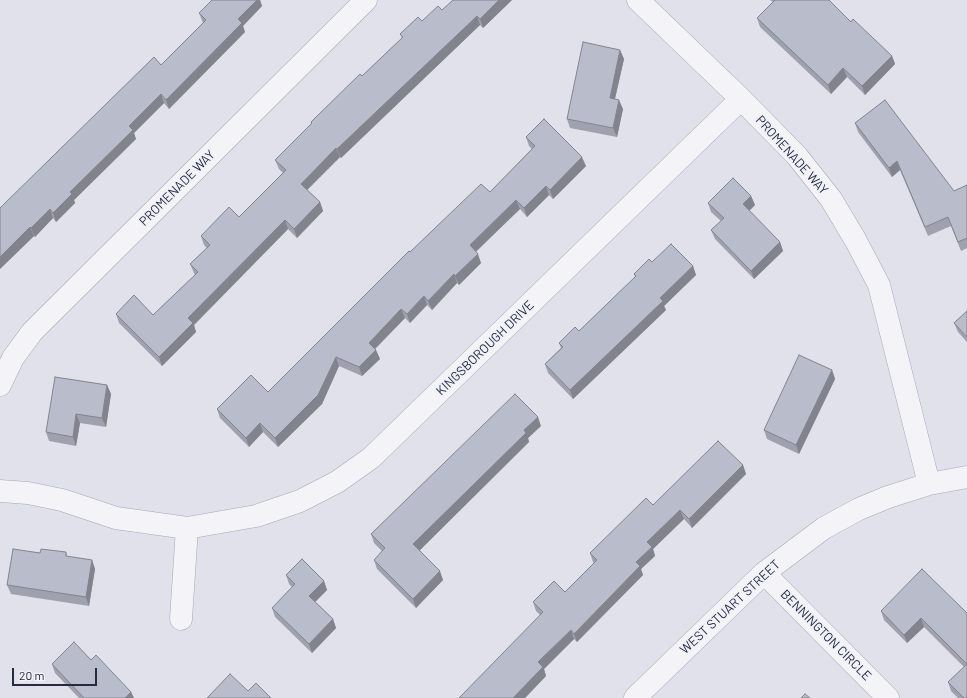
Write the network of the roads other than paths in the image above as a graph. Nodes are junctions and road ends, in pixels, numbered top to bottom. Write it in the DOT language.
graph roads {
  1 [pos="366,0"];
  2 [pos="638,0"];
  3 [pos="741,99"];
  4 [pos="0,385"];
  5 [pos="967,477"];
  6 [pos="929,484"];
  7 [pos="0,490"];
  8 [pos="187,528"];
  9 [pos="764,572"];
  10 [pos="181,620"];
  11 [pos="635,698"];
  12 [pos="888,698"];
  1 -- 4 [label="street, PROMENADE WAY"];
  2 -- 3 [label="street, PROMENADE WAY"];
  3 -- 6 [label="street, PROMENADE WAY"];
  3 -- 8 [label="street, KINGSBOROUGH DRIVE"];
  5 -- 6 [label="street, WEST STUART STREET"];
  6 -- 9 [label="street, WEST STUART STREET"];
  7 -- 8 [label="street, KINGSBOROUGH DRIVE"];
  8 -- 10 [label="street"];
  9 -- 11 [label="street, WEST STUART STREET"];
  9 -- 12 [label="street, BENNINGTON CIRCLE"];
}
